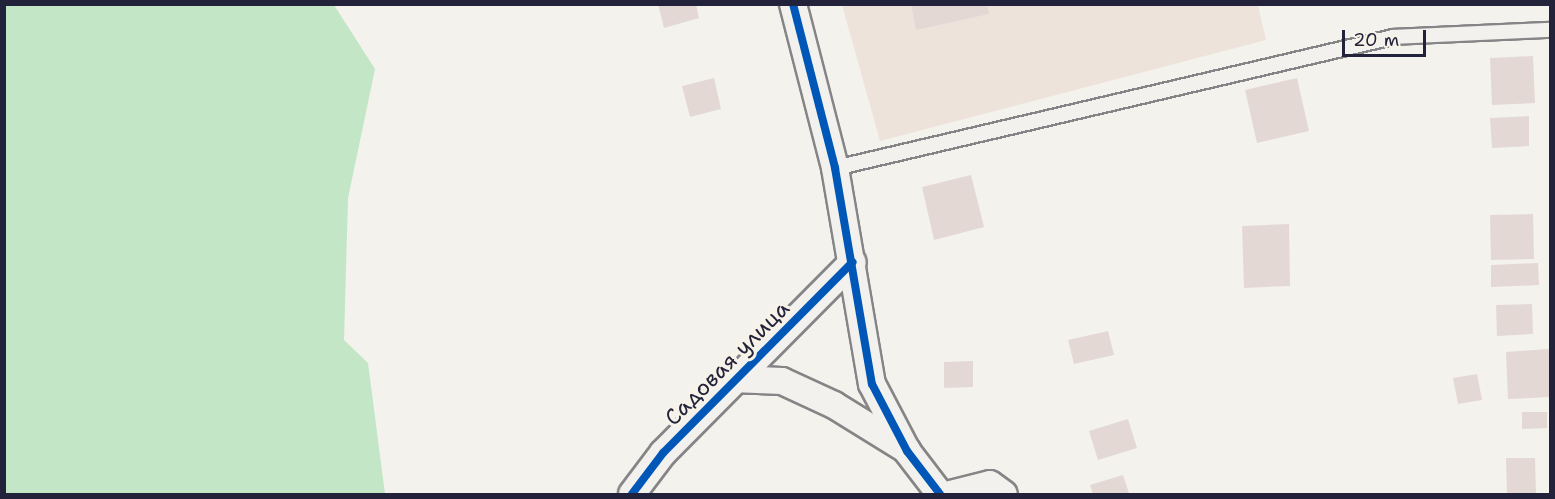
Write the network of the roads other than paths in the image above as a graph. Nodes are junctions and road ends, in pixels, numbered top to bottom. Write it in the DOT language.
graph roads {
  1 [pos="793,4"];
  2 [pos="1551,30"];
  3 [pos="835,168"];
  4 [pos="853,262"];
  5 [pos="733,379"];
  6 [pos="907,451"];
  7 [pos="632,495"];
  8 [pos="940,495"];
  9 [pos="950,495"];
  10 [pos="1004,495"];
  1 -- 3 [label="street, Садовая улица"];
  2 -- 3 [label="lane"];
  3 -- 4 [label="street, Садовая улица"];
  4 -- 5 [label="street, Садовая улица"];
  4 -- 6 [label="street, Садовая улица"];
  5 -- 6 [label="street, Садовая улица"];
  5 -- 7 [label="street, Садовая улица"];
  6 -- 8 [label="street, Садовая улица"];
  9 -- 10 [label="street"];
}
